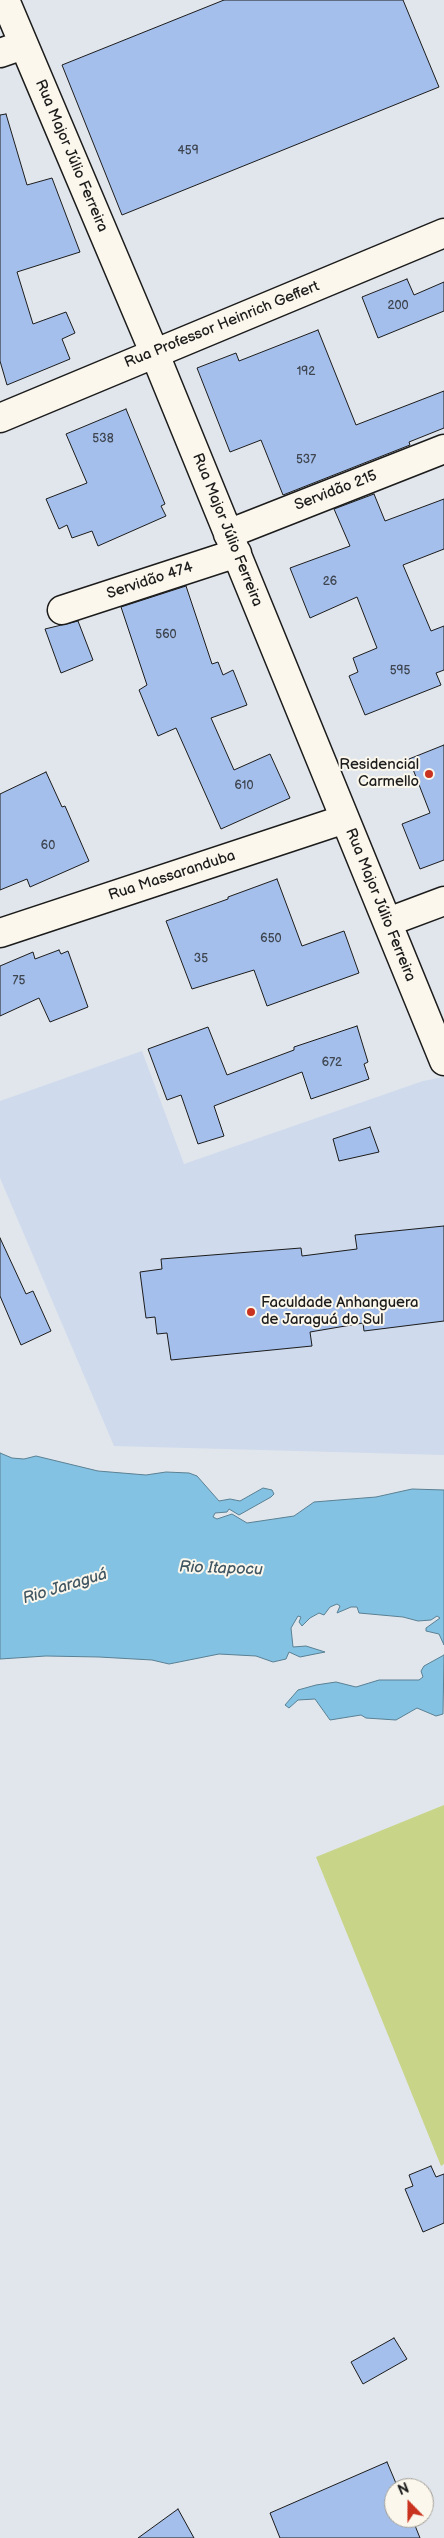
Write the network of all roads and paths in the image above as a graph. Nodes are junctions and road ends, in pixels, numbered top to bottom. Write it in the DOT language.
graph roads {
  1 [pos="5,0"];
  2 [pos="12,49"];
  3 [pos="444,233"];
  4 [pos="154,352"];
  5 [pos="0,418"];
  6 [pos="444,449"];
  7 [pos="233,543"];
  8 [pos="62,610"];
  9 [pos="345,819"];
  10 [pos="444,901"];
  11 [pos="388,922"];
  12 [pos="0,933"];
  13 [pos="444,1061"];
  1 -- 2 [label="street, Rua Major Júlio Ferreira"];
  2 -- 4 [label="street, Rua Major Júlio Ferreira"];
  3 -- 4 [label="street, Rua Professor Heinrich Geffert"];
  4 -- 5 [label="street, Rua Professor Heinrich Geffert"];
  4 -- 7 [label="street, Rua Major Júlio Ferreira"];
  6 -- 7 [label="street, Servidão 215"];
  7 -- 8 [label="street, Servidão 474"];
  7 -- 9 [label="street, Rua Major Júlio Ferreira"];
  9 -- 11 [label="street, Rua Major Júlio Ferreira"];
  9 -- 12 [label="street, Rua Massaranduba"];
  10 -- 11 [label="street"];
  11 -- 13 [label="street, Rua Major Júlio Ferreira"];
}
